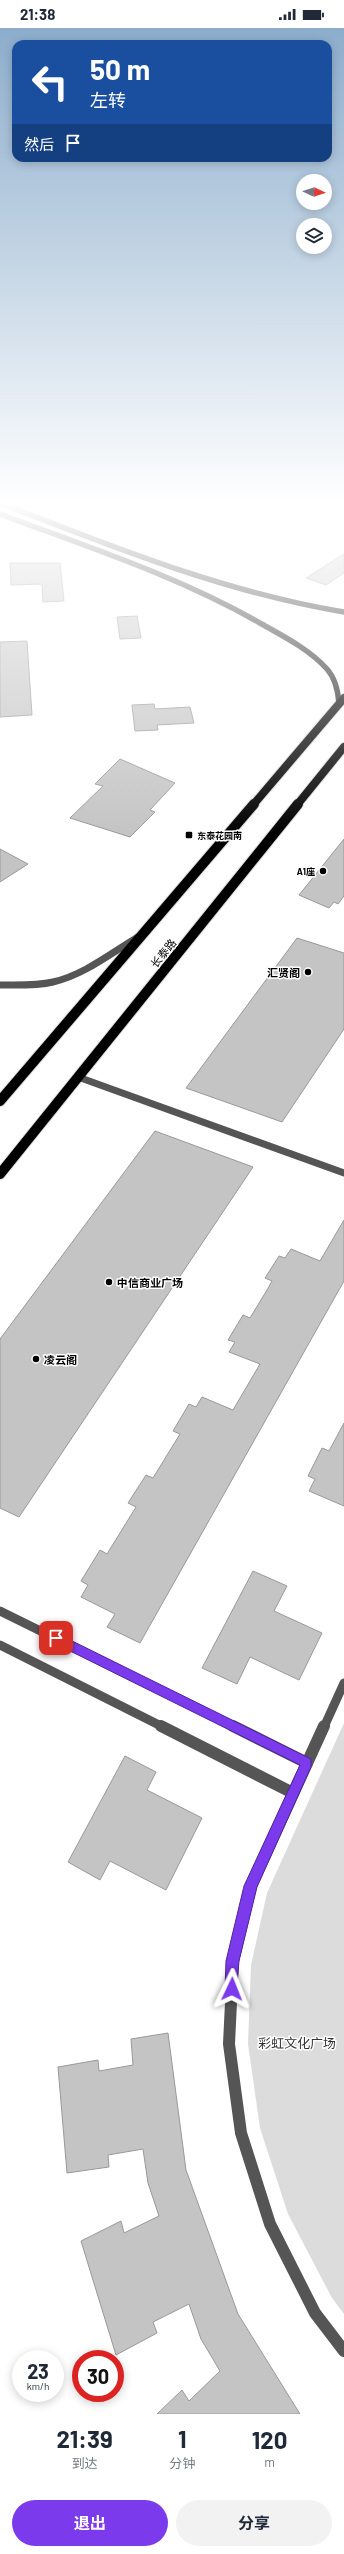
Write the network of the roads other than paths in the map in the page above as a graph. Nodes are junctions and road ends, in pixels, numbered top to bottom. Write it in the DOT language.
graph roads {
  1 [pos="243,611"];
  2 [pos="342,700"];
  3 [pos="344,747"];
  4 [pos="146,932"];
  5 [pos="0,985"];
  6 [pos="78,1077"];
  7 [pos="0,1101"];
  8 [pos="344,1173"];
  9 [pos="0,1174"];
  10 [pos="0,1611"];
  11 [pos="0,1645"];
  12 [pos="344,1683"];
  13 [pos="307,1763"];
  14 [pos="293,1793"];
  15 [pos="344,2351"];
  1 -- 2 [label="street"];
  2 -- 4 [label="highway"];
  3 -- 6 [label="highway, 长泰路"];
  4 -- 5 [label="street"];
  4 -- 7 [label="highway"];
  6 -- 8 [label="street"];
  6 -- 9 [label="highway, 长泰路"];
  10 -- 13 [label="street"];
  11 -- 14 [label="street"];
  12 -- 13 [label="street"];
  13 -- 14 [label="street"];
  14 -- 15 [label="street"];
}
